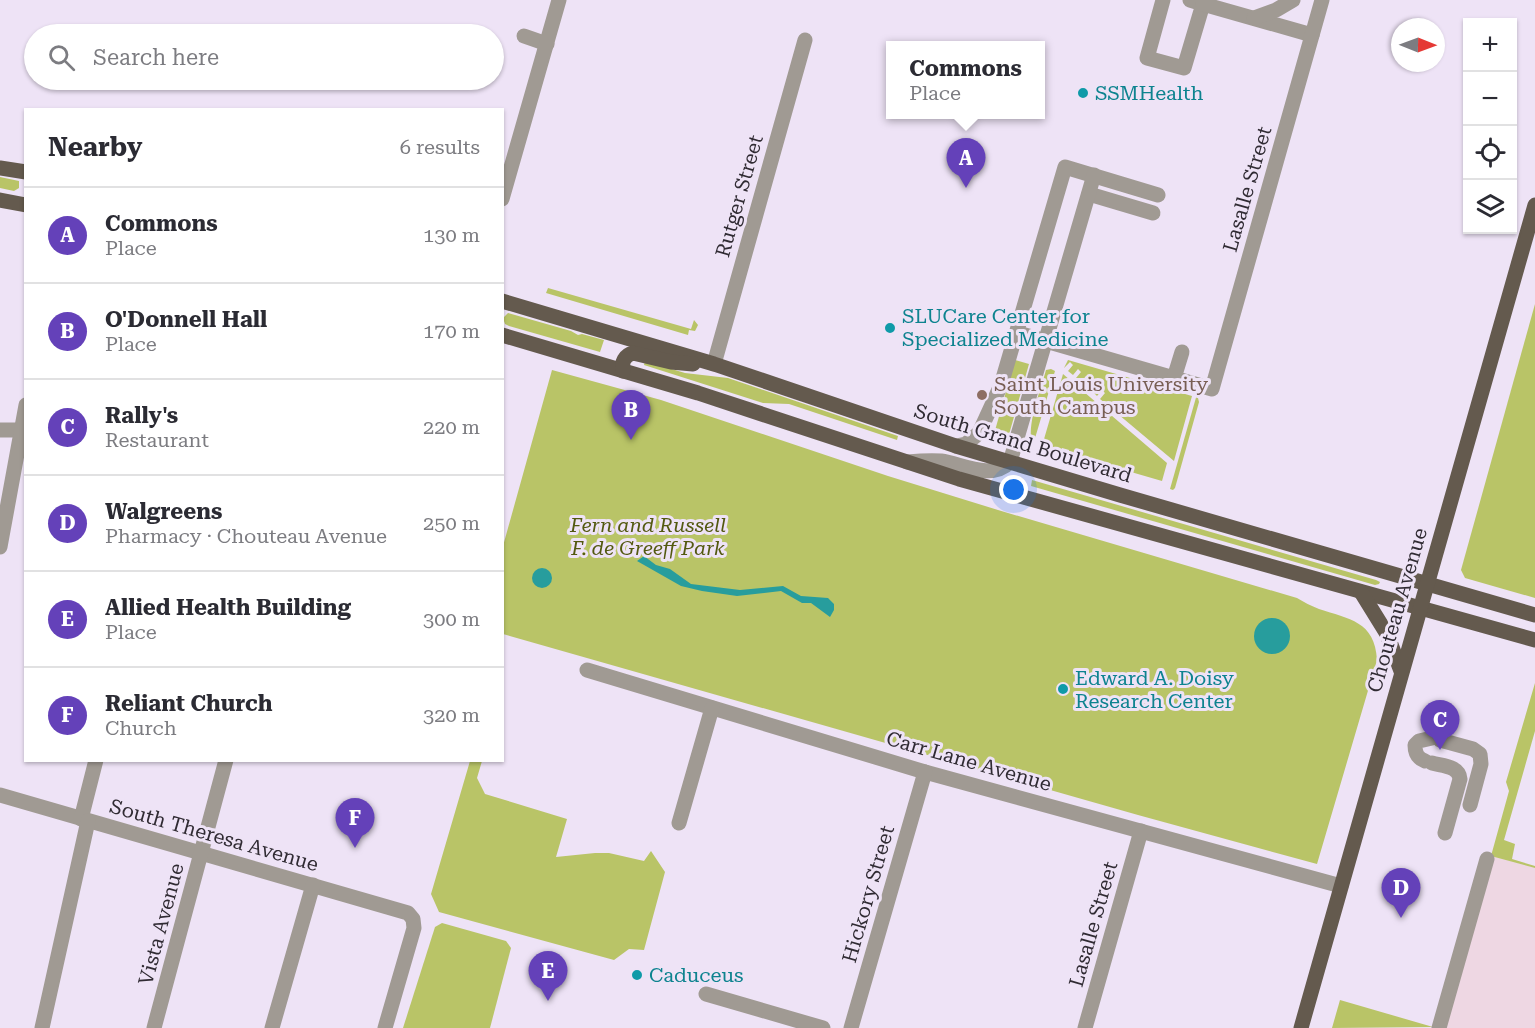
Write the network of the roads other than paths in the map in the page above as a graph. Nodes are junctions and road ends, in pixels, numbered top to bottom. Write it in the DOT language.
graph roads {
  1 [pos="559,0"];
  2 [pos="1163,0"];
  3 [pos="1293,0"];
  4 [pos="1322,0"];
  5 [pos="1199,1"];
  6 [pos="1254,18"];
  7 [pos="1312,35"];
  8 [pos="524,36"];
  9 [pos="805,40"];
  10 [pos="547,44"];
  11 [pos="0,168"];
  12 [pos="24,172"];
  13 [pos="1094,176"];
  14 [pos="504,192"];
  15 [pos="1089,194"];
  16 [pos="1158,195"];
  17 [pos="0,200"];
  18 [pos="24,205"];
  19 [pos="1534,212"];
  20 [pos="1153,213"];
  21 [pos="504,302"];
  22 [pos="1018,333"];
  23 [pos="504,336"];
  24 [pos="1045,342"];
  25 [pos="1182,352"];
  26 [pos="714,364"];
  27 [pos="623,371"];
  28 [pos="1174,378"];
  29 [pos="0,430"];
  30 [pos="23,430"];
  31 [pos="956,446"];
  32 [pos="905,462"];
  33 [pos="1010,462"];
  34 [pos="0,547"];
  35 [pos="1427,583"];
  36 [pos="1361,592"];
  37 [pos="1420,608"];
  38 [pos="1535,615"];
  39 [pos="1535,640"];
  40 [pos="587,670"];
  41 [pos="1401,671"];
  42 [pos="712,708"];
  43 [pos="96,762"];
  44 [pos="225,762"];
  45 [pos="925,772"];
  46 [pos="0,795"];
  47 [pos="1470,805"];
  48 [pos="85,820"];
  49 [pos="679,823"];
  50 [pos="1141,831"];
  51 [pos="1445,833"];
  52 [pos="202,853"];
  53 [pos="1487,859"];
  54 [pos="314,885"];
  55 [pos="1341,886"];
  56 [pos="706,994"];
  57 [pos="42,1028"];
  58 [pos="154,1028"];
  59 [pos="272,1028"];
  60 [pos="386,1028"];
  61 [pos="823,1028"];
  62 [pos="851,1028"];
  63 [pos="1085,1028"];
  64 [pos="1301,1028"];
  65 [pos="1439,1028"];
  1 -- 10 [label="street"];
  2 -- 5 [label="street"];
  3 -- 6 [label="street"];
  4 -- 7 [label="street, Lasalle Street"];
  5 -- 6 [label="street"];
  6 -- 7 [label="street"];
  7 -- 28 [label="street, Lasalle Street"];
  8 -- 10 [label="street"];
  9 -- 26 [label="street, Rutger Street"];
  10 -- 14 [label="street"];
  11 -- 12 [label="main road"];
  13 -- 15 [label="street"];
  13 -- 16 [label="street"];
  13 -- 22 [label="street"];
  15 -- 20 [label="street"];
  15 -- 24 [label="street"];
  17 -- 18 [label="main road"];
  19 -- 35 [label="main road, Chouteau Avenue"];
  21 -- 26 [label="main road, South Grand Boulevard"];
  22 -- 24 [label="street"];
  22 -- 31 [label="street"];
  23 -- 27 [label="main road"];
  24 -- 28 [label="street"];
  24 -- 33 [label="street"];
  25 -- 28 [label="street"];
  26 -- 27 [label="main road"];
  26 -- 31 [label="main road, South Grand Boulevard"];
  27 -- 32 [label="main road"];
  29 -- 30 [label="street"];
  30 -- 34 [label="street"];
  31 -- 33 [label="main road, South Grand Boulevard"];
  32 -- 33 [label="street"];
  32 -- 36 [label="main road"];
  33 -- 35 [label="main road, South Grand Boulevard"];
  35 -- 37 [label="main road, Chouteau Avenue"];
  35 -- 38 [label="main road, South Grand Boulevard"];
  36 -- 37 [label="main road"];
  36 -- 41 [label="main road"];
  37 -- 39 [label="main road"];
  37 -- 41 [label="main road, Chouteau Avenue"];
  40 -- 42 [label="street, Carr Lane Avenue"];
  41 -- 55 [label="main road, Chouteau Avenue"];
  42 -- 45 [label="street, Carr Lane Avenue"];
  42 -- 49 [label="street"];
  43 -- 48 [label="street"];
  44 -- 52 [label="street, Vista Avenue"];
  45 -- 50 [label="street, Carr Lane Avenue"];
  45 -- 62 [label="street, Hickory Street"];
  46 -- 48 [label="street, South Theresa Avenue"];
  47 -- 51 [label="street"];
  48 -- 52 [label="street, South Theresa Avenue"];
  48 -- 57 [label="street"];
  50 -- 55 [label="street, Carr Lane Avenue"];
  50 -- 63 [label="street, Lasalle Street"];
  52 -- 54 [label="street, South Theresa Avenue"];
  52 -- 58 [label="street, Vista Avenue"];
  53 -- 65 [label="street"];
  54 -- 59 [label="street"];
  54 -- 60 [label="street, South Theresa Avenue"];
  55 -- 64 [label="main road, Chouteau Avenue"];
  56 -- 61 [label="street"];
}
